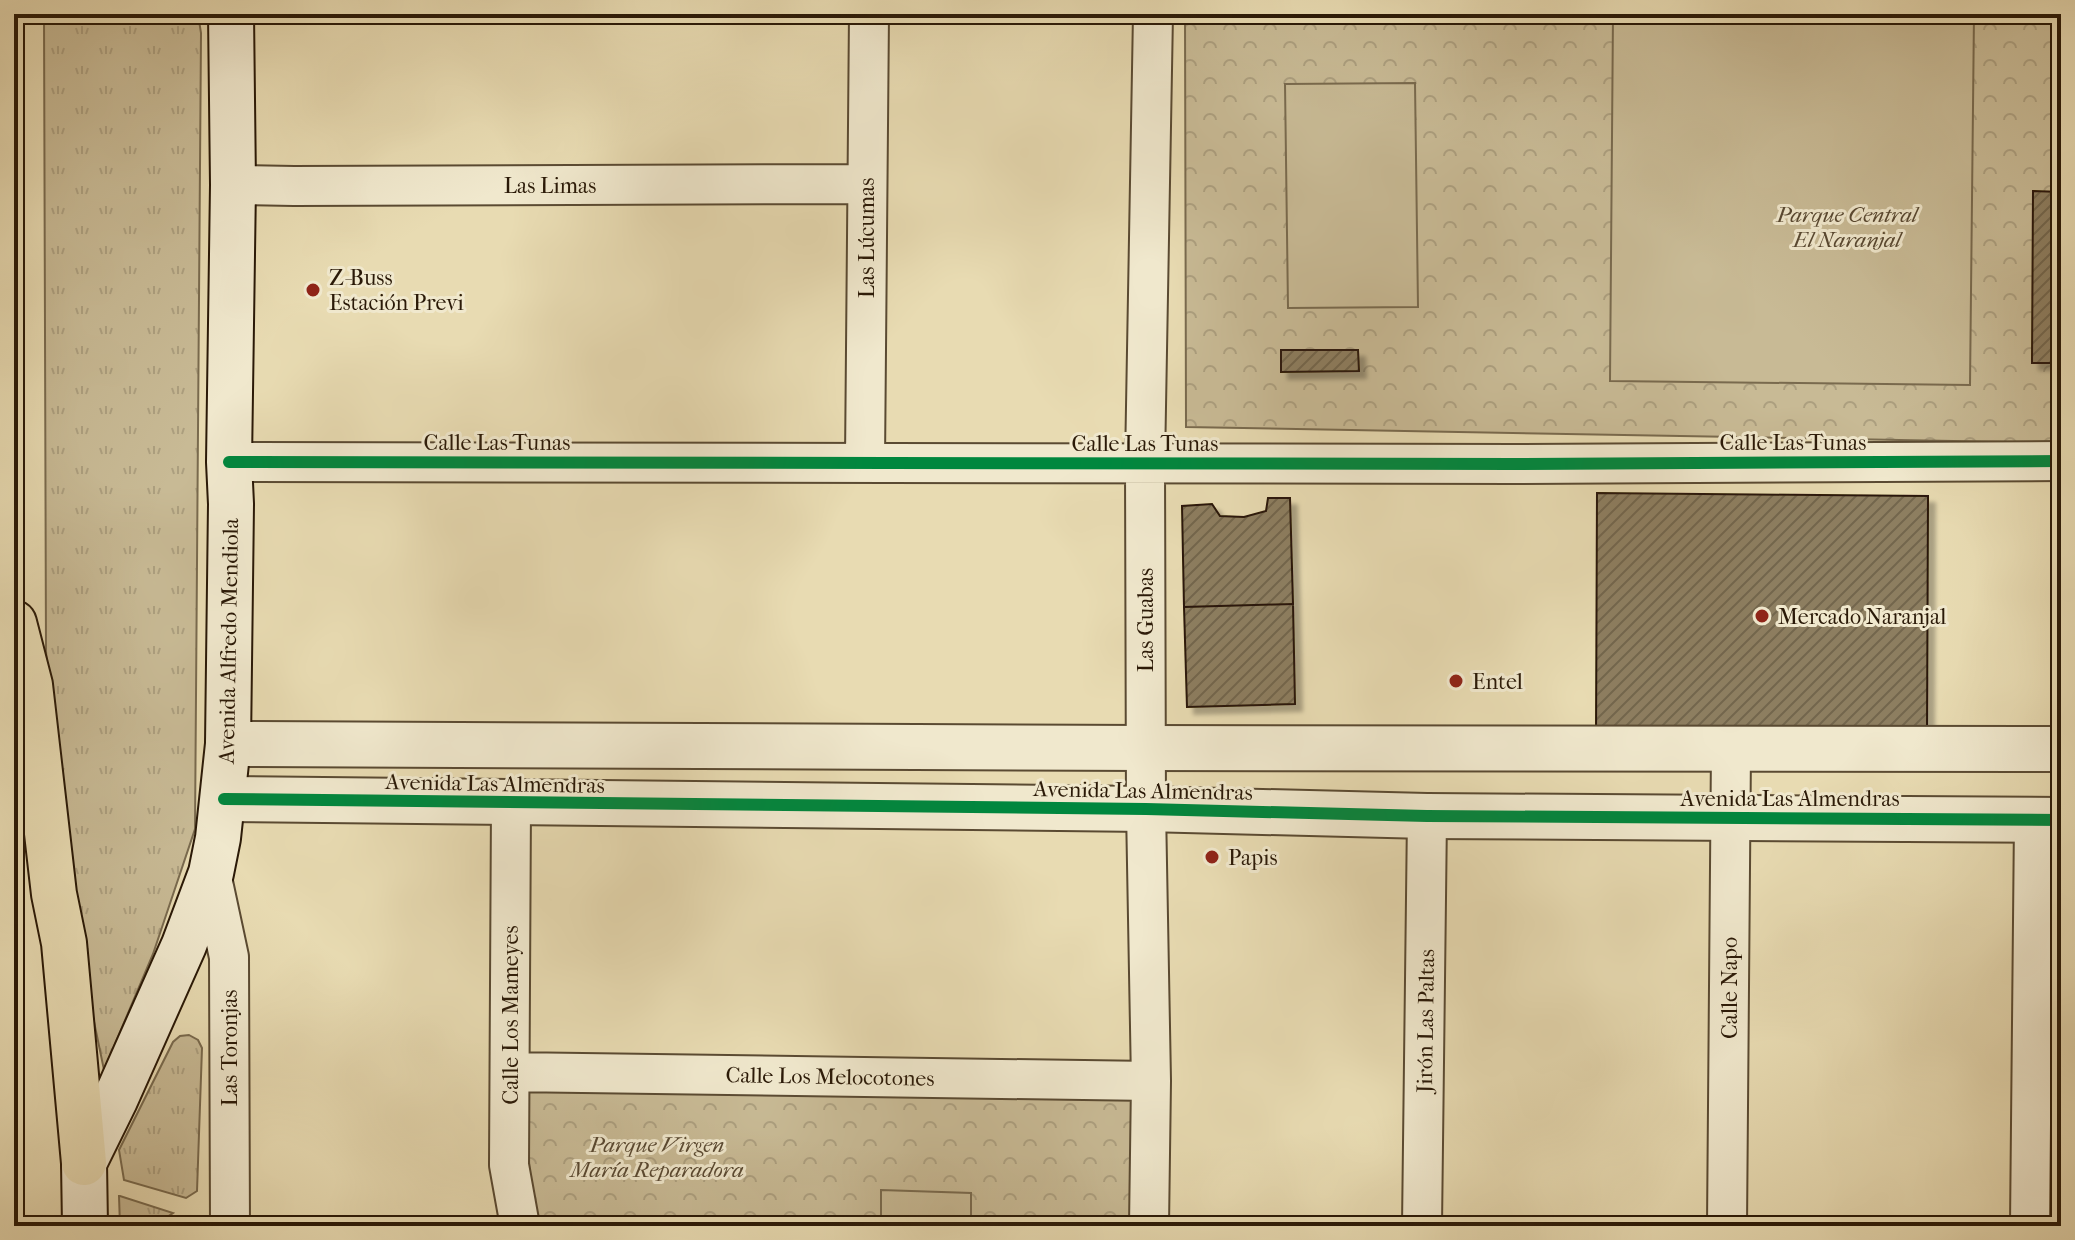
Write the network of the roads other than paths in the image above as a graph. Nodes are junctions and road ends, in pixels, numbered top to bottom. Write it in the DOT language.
graph roads {
  1 [pos="869,14"];
  2 [pos="1153,14"];
  3 [pos="230,19"];
  4 [pos="867,184"];
  5 [pos="233,185"];
  6 [pos="865,461"];
  7 [pos="2061,461"];
  8 [pos="229,462"];
  9 [pos="1145,463"];
  10 [pos="14,623"];
  11 [pos="228,744"];
  12 [pos="1145,748"];
  13 [pos="1731,749"];
  14 [pos="2061,749"];
  15 [pos="224,799"];
  16 [pos="511,804"];
  17 [pos="1146,809"];
  18 [pos="1427,816"];
  19 [pos="1730,818"];
  20 [pos="2048,820"];
  21 [pos="211,873"];
  22 [pos="510,1072"];
  23 [pos="1151,1081"];
  24 [pos="2046,1091"];
  25 [pos="84,1163"];
  26 [pos="85,1226"];
  27 [pos="230,1226"];
  28 [pos="520,1226"];
  29 [pos="1149,1226"];
  30 [pos="1422,1226"];
  31 [pos="1727,1226"];
  32 [pos="2030,1226"];
  1 -- 4 [label="street, Las Lúcumas"];
  2 -- 9 [label="street, Las Guabas"];
  3 -- 5 [label="street, Avenida Alfredo Mendiola"];
  4 -- 5 [label="street, Las Limas"];
  4 -- 6 [label="street, Las Lúcumas"];
  5 -- 8 [label="street, Avenida Alfredo Mendiola"];
  6 -- 8 [label="street, Calle Las Tunas"];
  6 -- 9 [label="street, Calle Las Tunas"];
  7 -- 9 [label="street, Calle Las Tunas"];
  8 -- 11 [label="street, Avenida Alfredo Mendiola"];
  9 -- 12 [label="street, Las Guabas"];
  10 -- 25 [label="highway"];
  11 -- 12 [label="street, Avenida Las Almendras"];
  11 -- 15 [label="street, Avenida Alfredo Mendiola"];
  12 -- 13 [label="street, Avenida Las Almendras"];
  12 -- 17 [label="street, Las Guabas"];
  13 -- 14 [label="street, Avenida Las Almendras"];
  13 -- 19 [label="street, Calle Napo"];
  15 -- 16 [label="street, Avenida Las Almendras"];
  15 -- 21 [label="street, Avenida Alfredo Mendiola"];
  16 -- 17 [label="street, Avenida Las Almendras"];
  16 -- 22 [label="street, Calle Los Mameyes"];
  17 -- 18 [label="street, Avenida Las Almendras"];
  17 -- 23 [label="street, Las Guabas"];
  18 -- 19 [label="street, Avenida Las Almendras"];
  18 -- 30 [label="street, Jirón Las Paltas"];
  19 -- 20 [label="street, Avenida Las Almendras"];
  19 -- 31 [label="street, Calle Napo"];
  20 -- 24 [label="street"];
  21 -- 25 [label="street, Avenida Alfredo Mendiola"];
  21 -- 27 [label="street, Las Toronjas"];
  22 -- 23 [label="street, Calle Los Melocotones"];
  22 -- 28 [label="street, Calle Los Mameyes"];
  23 -- 29 [label="street, Las Guabas"];
  24 -- 32 [label="street"];
  25 -- 26 [label="street, Avenida Alfredo Mendiola"];
}
